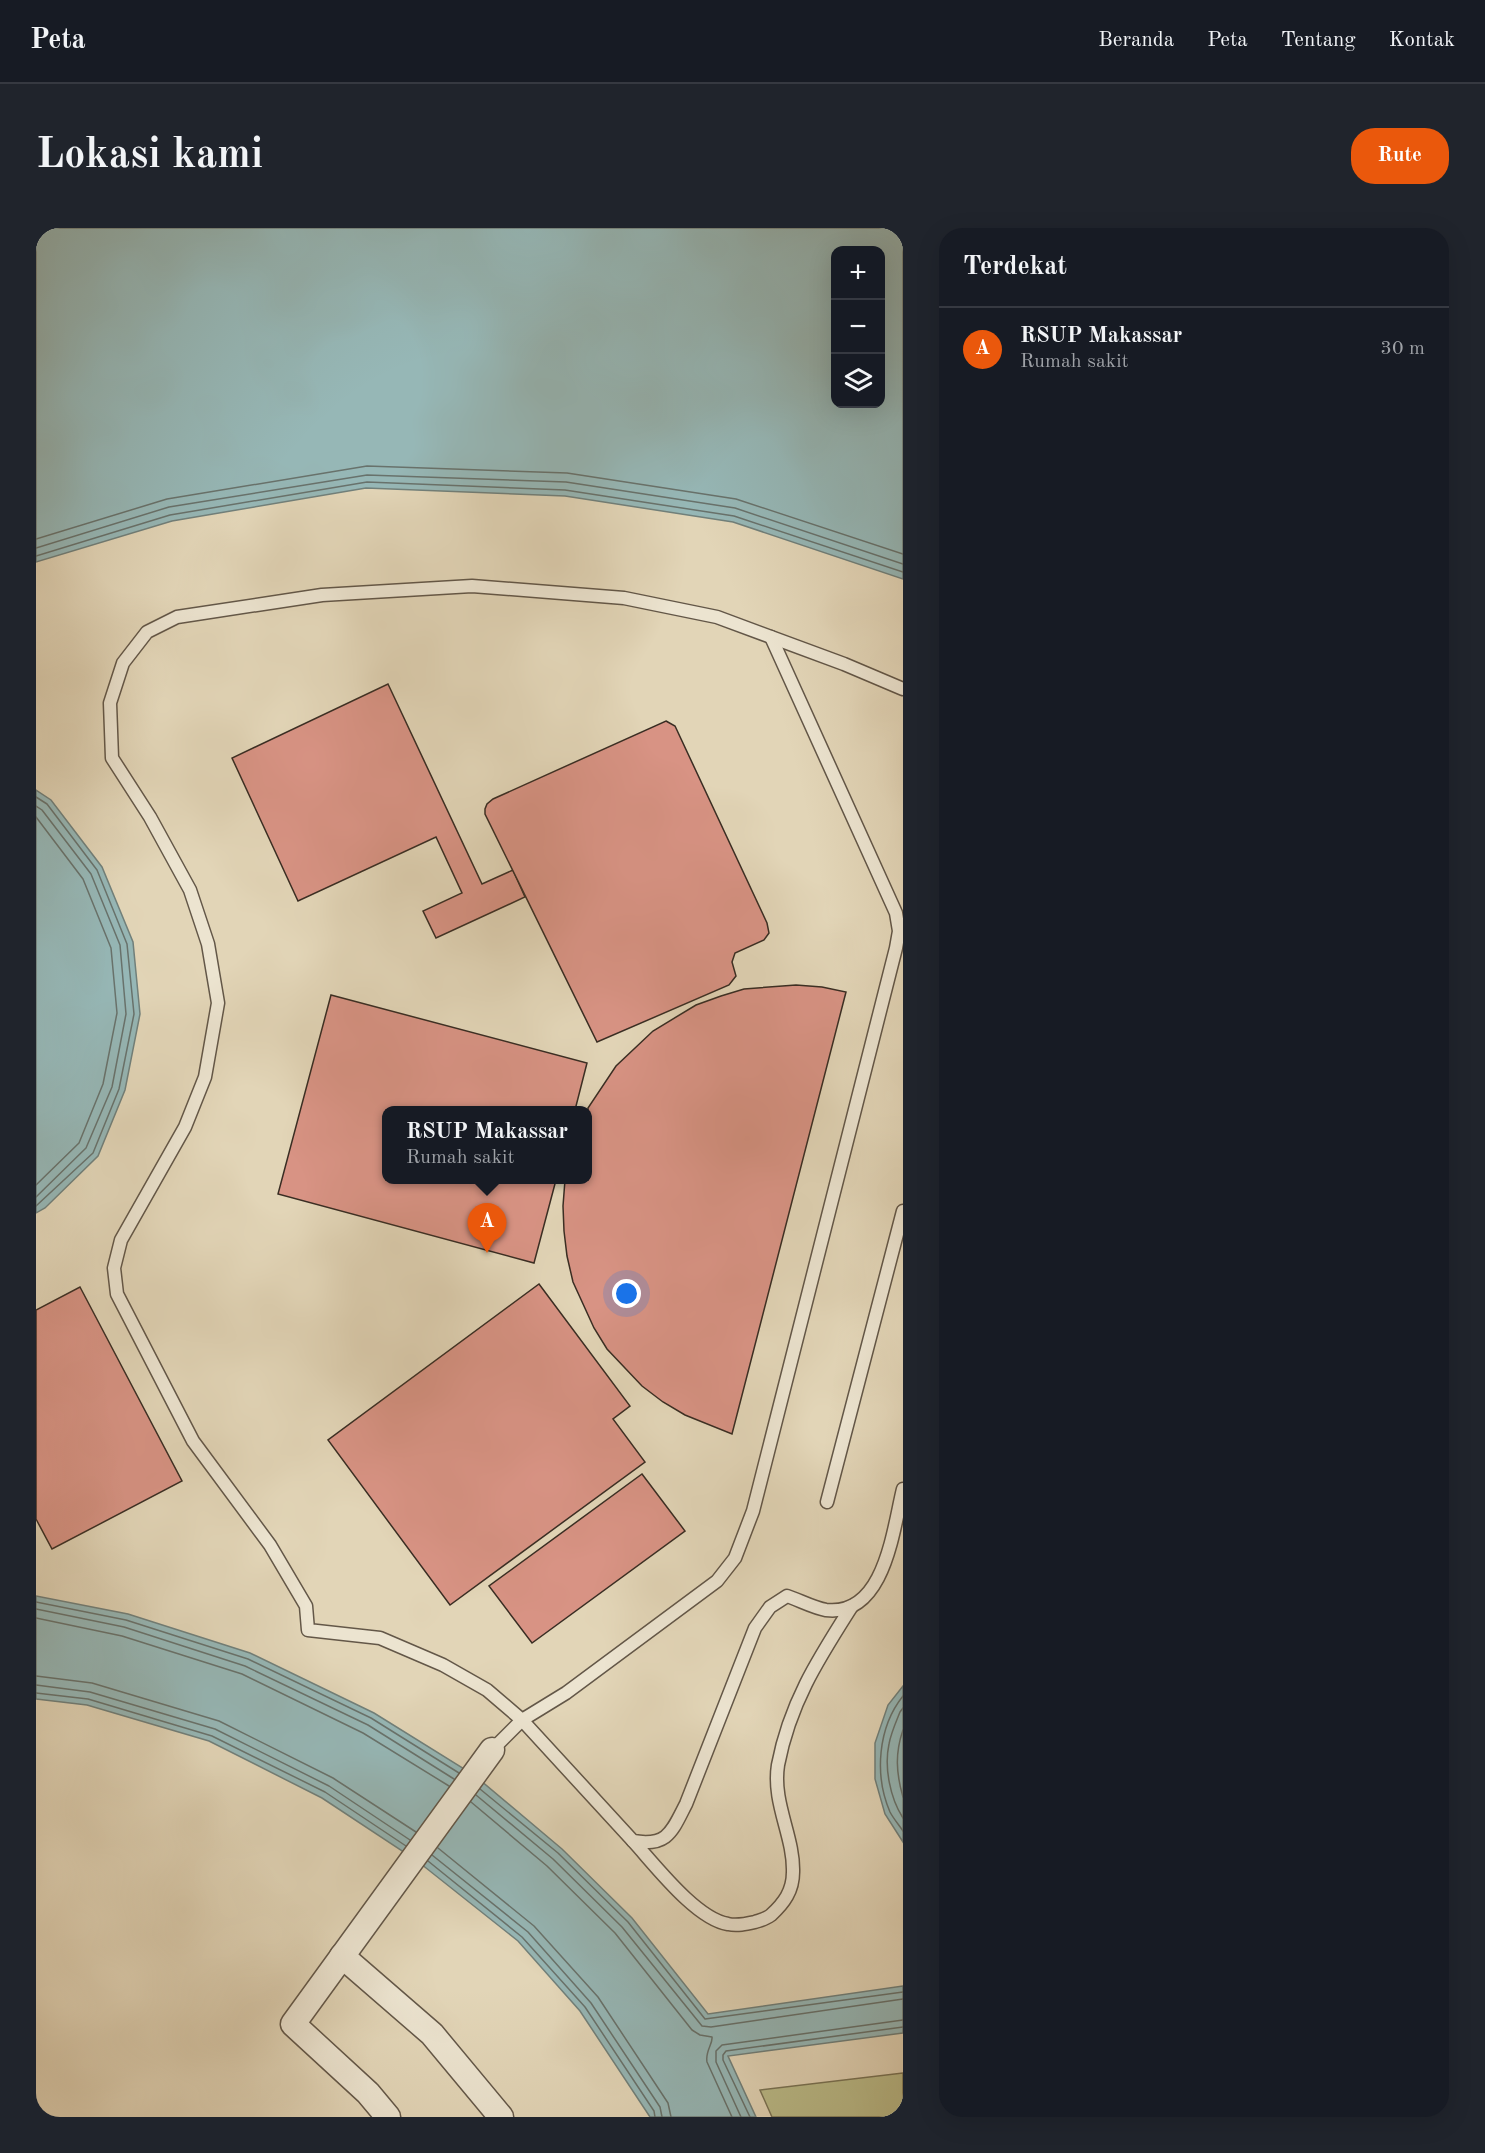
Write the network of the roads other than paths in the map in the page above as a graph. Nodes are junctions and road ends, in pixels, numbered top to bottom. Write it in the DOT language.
graph roads {
  1 [pos="771,637"];
  2 [pos="903,689"];
  3 [pos="903,1211"];
  4 [pos="903,1489"];
  5 [pos="827,1502"];
  6 [pos="852,1606"];
  7 [pos="522,1720"];
  8 [pos="492,1750"];
  9 [pos="633,1841"];
  10 [pos="342,1956"];
  11 [pos="388,2117"];
  12 [pos="501,2117"];
  1 -- 2 [label="lane"];
  1 -- 7 [label="lane"];
  1 -- 7 [label="lane"];
  3 -- 5 [label="lane"];
  4 -- 6 [label="lane"];
  6 -- 9 [label="lane"];
  6 -- 9 [label="lane"];
  7 -- 8 [label="lane"];
  7 -- 9 [label="lane"];
  8 -- 10 [label="street"];
  10 -- 11 [label="street"];
  10 -- 12 [label="street"];
}
